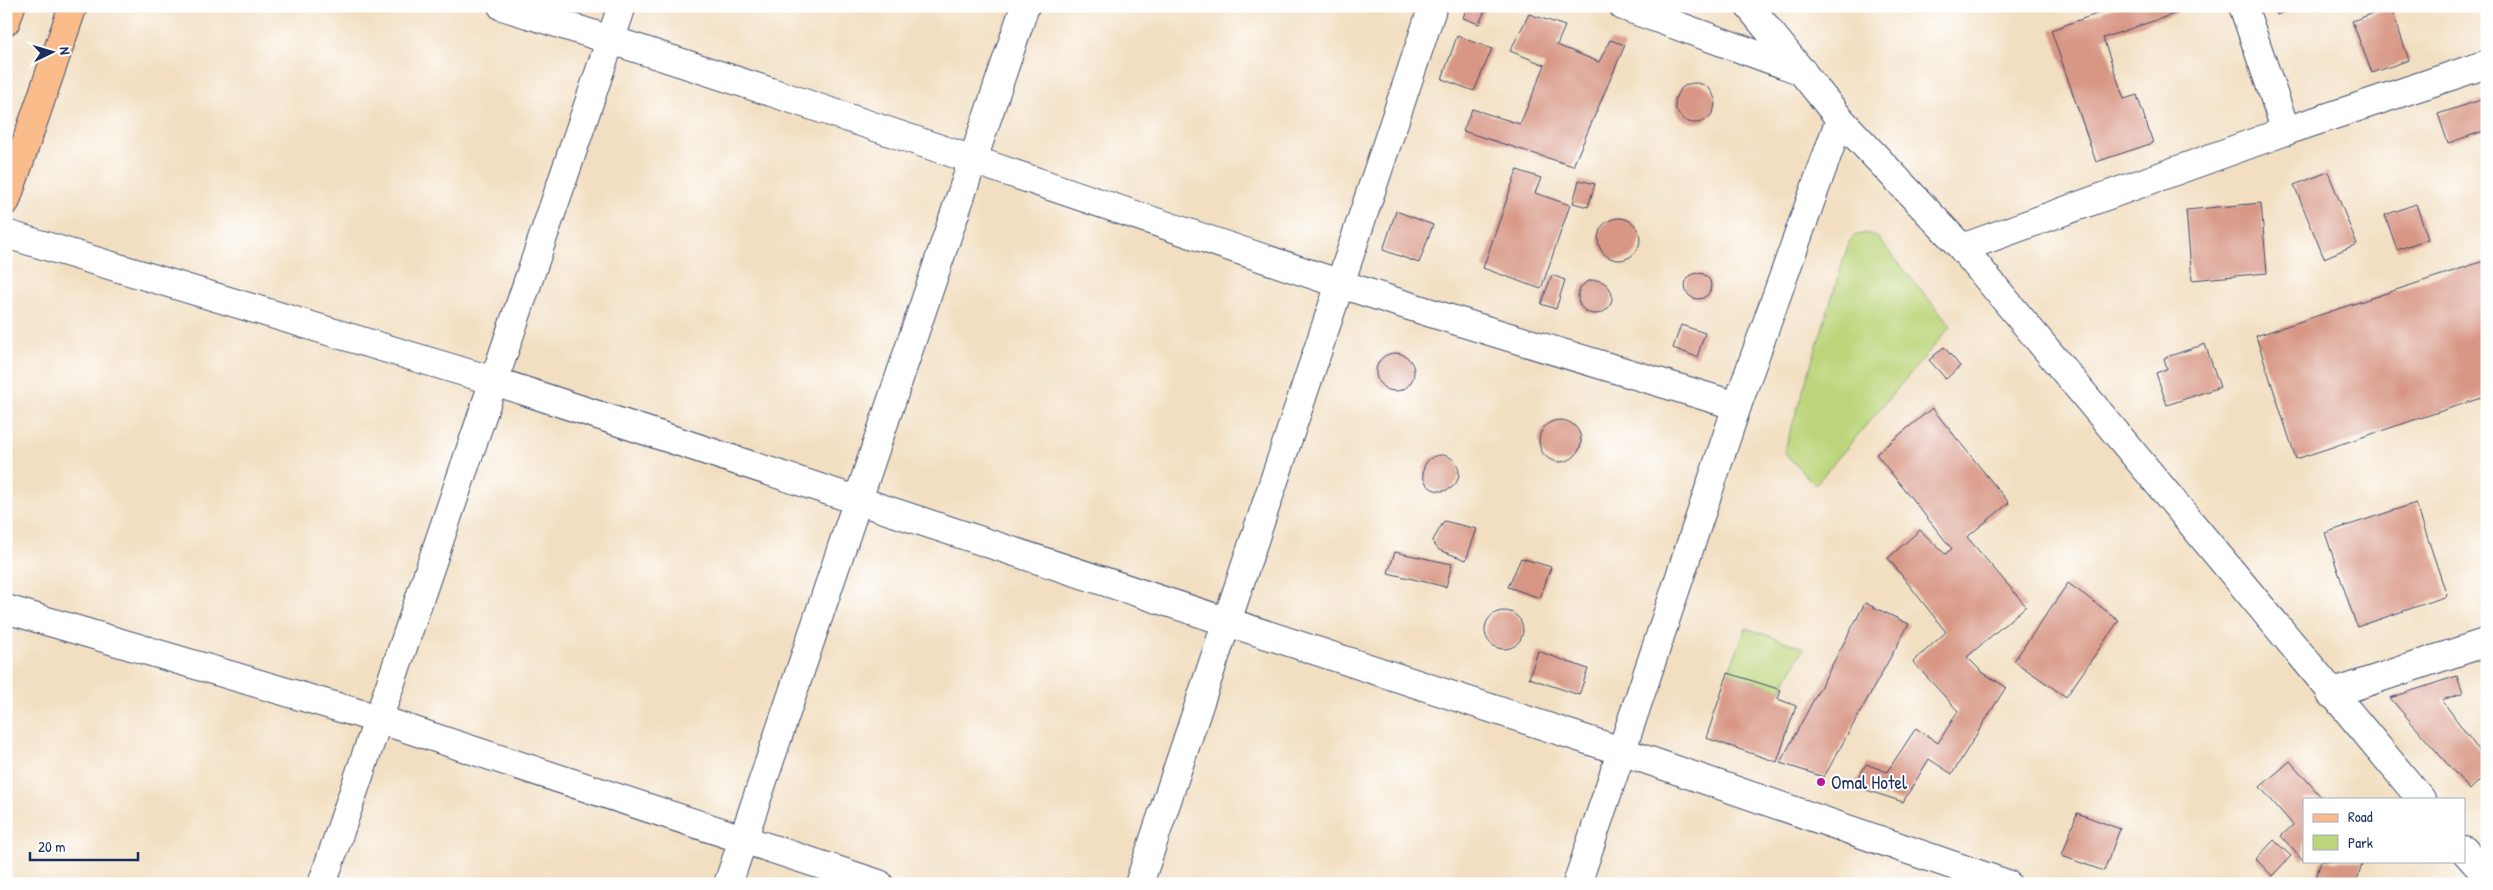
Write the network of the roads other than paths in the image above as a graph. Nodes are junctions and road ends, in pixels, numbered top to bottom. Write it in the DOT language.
graph roads {
  1 [pos="11,6"];
  2 [pos="73,6"];
  3 [pos="502,6"];
  4 [pos="622,6"];
  5 [pos="1025,6"];
  6 [pos="1433,6"];
  7 [pos="1622,6"];
  8 [pos="1749,6"];
  9 [pos="2243,6"];
  10 [pos="6,21"];
  11 [pos="610,39"];
  12 [pos="2487,64"];
  13 [pos="1804,72"];
  14 [pos="1840,119"];
  15 [pos="2286,131"];
  16 [pos="973,159"];
  17 [pos="6,201"];
  18 [pos="6,234"];
  19 [pos="1962,248"];
  20 [pos="1340,284"];
  21 [pos="494,380"];
  22 [pos="1737,406"];
  23 [pos="858,500"];
  24 [pos="6,609"];
  25 [pos="1227,621"];
  26 [pos="2487,642"];
  27 [pos="2331,694"];
  28 [pos="378,719"];
  29 [pos="1622,751"];
  30 [pos="2419,798"];
  31 [pos="743,839"];
  32 [pos="2466,852"];
  33 [pos="2487,876"];
  34 [pos="322,884"];
  35 [pos="728,884"];
  36 [pos="878,884"];
  37 [pos="1140,884"];
  38 [pos="1577,884"];
  39 [pos="2007,884"];
  1 -- 10 [label="main road"];
  2 -- 17 [label="main road"];
  3 -- 11 [label="street"];
  4 -- 11 [label="street"];
  5 -- 16 [label="street"];
  6 -- 20 [label="street"];
  7 -- 13 [label="street"];
  8 -- 13 [label="street"];
  9 -- 15 [label="street"];
  11 -- 16 [label="street"];
  11 -- 21 [label="street"];
  12 -- 15 [label="street"];
  13 -- 14 [label="street"];
  14 -- 19 [label="street"];
  14 -- 22 [label="street"];
  15 -- 19 [label="street"];
  16 -- 20 [label="street"];
  16 -- 23 [label="street"];
  18 -- 21 [label="street"];
  19 -- 27 [label="street"];
  20 -- 22 [label="street"];
  20 -- 25 [label="street"];
  21 -- 23 [label="street"];
  21 -- 28 [label="street"];
  22 -- 29 [label="street"];
  23 -- 25 [label="street"];
  23 -- 31 [label="street"];
  24 -- 28 [label="street"];
  25 -- 29 [label="street"];
  25 -- 37 [label="street"];
  26 -- 27 [label="street"];
  27 -- 30 [label="street"];
  28 -- 31 [label="street"];
  28 -- 34 [label="street"];
  29 -- 38 [label="street"];
  29 -- 39 [label="street"];
  31 -- 35 [label="street"];
  31 -- 36 [label="street"];
  32 -- 33 [label="street"];
}
